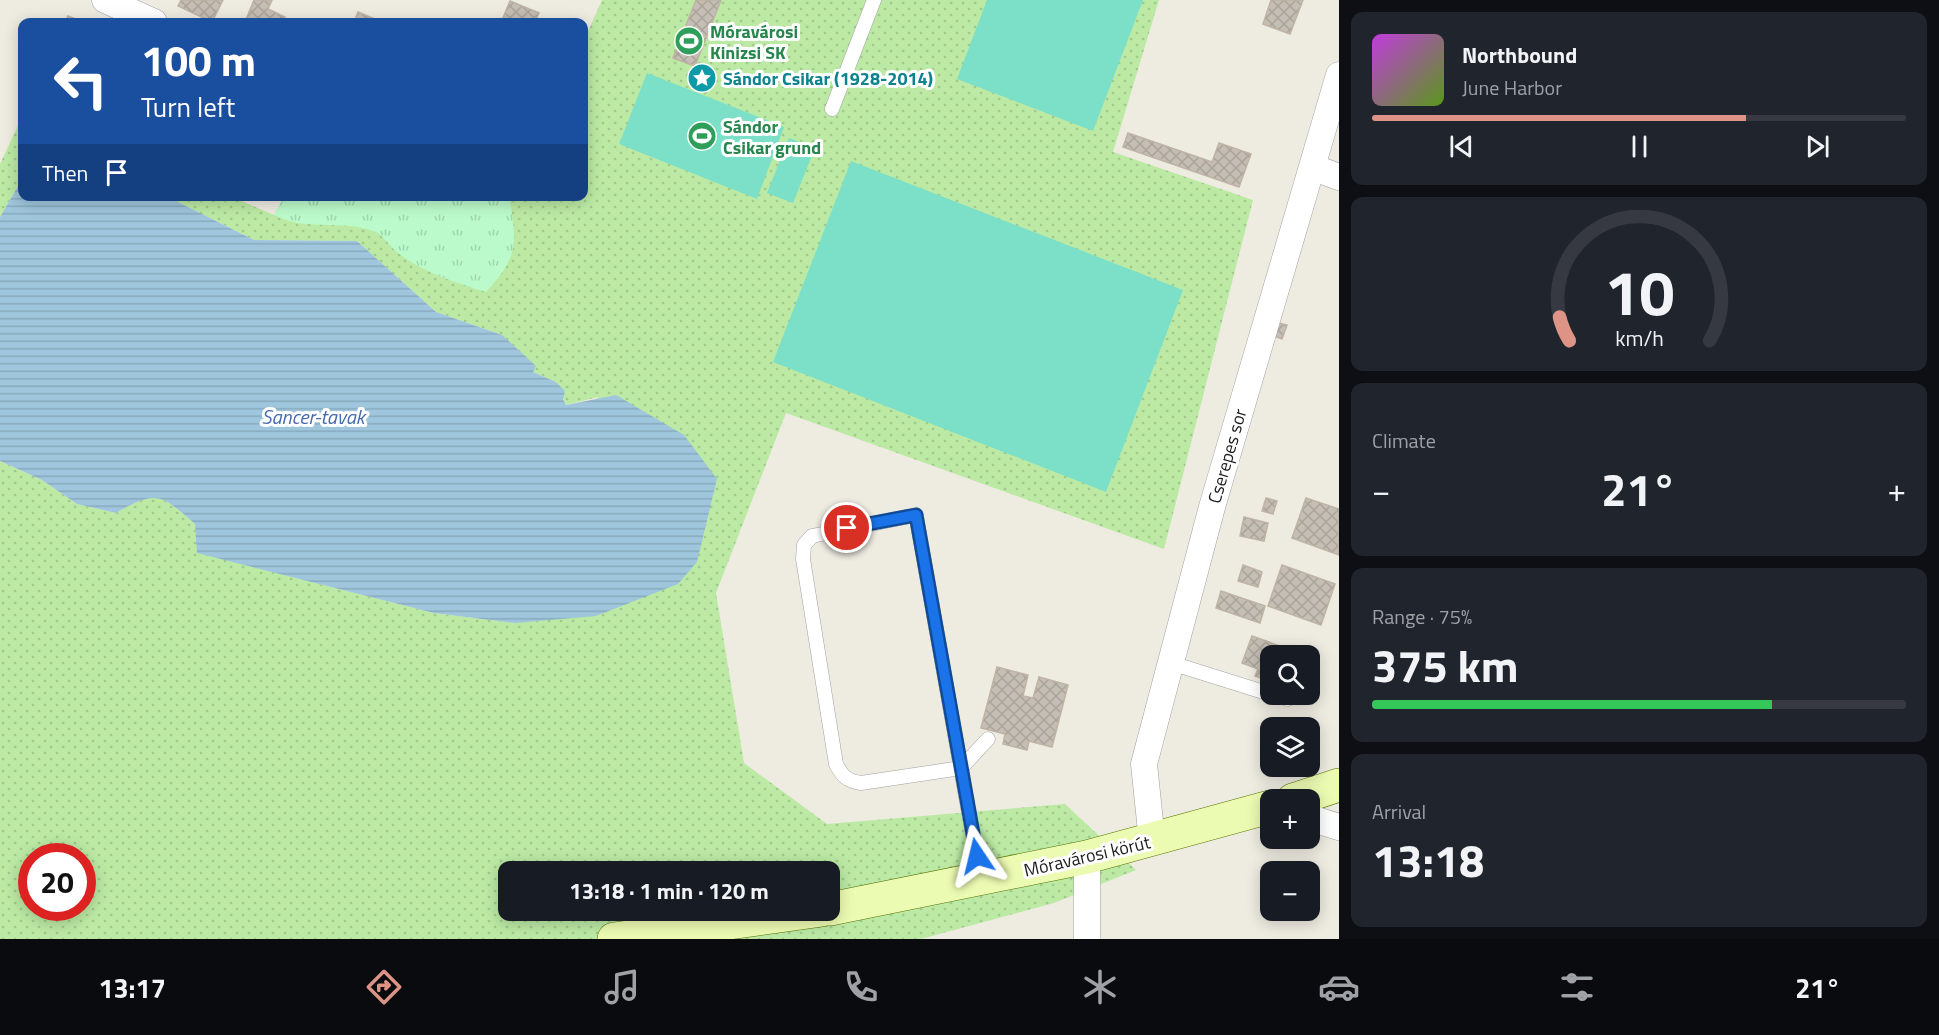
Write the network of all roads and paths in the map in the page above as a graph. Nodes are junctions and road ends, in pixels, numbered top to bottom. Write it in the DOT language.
graph roads {
  1 [pos="105,0"];
  2 [pos="874,0"];
  3 [pos="145,18"];
  4 [pos="1339,75"];
  5 [pos="832,109"];
  6 [pos="1312,167"];
  7 [pos="1339,177"];
  8 [pos="1171,663"];
  9 [pos="1260,690"];
  10 [pos="988,739"];
  11 [pos="961,768"];
  12 [pos="1339,785"];
  13 [pos="1320,791"];
  14 [pos="1260,812"];
  15 [pos="1320,821"];
  16 [pos="1339,827"];
  17 [pos="1152,841"];
  18 [pos="1087,857"];
  19 [pos="981,880"];
  20 [pos="840,907"];
  21 [pos="743,921"];
  22 [pos="614,939"];
  23 [pos="1087,939"];
  1 -- 3 [label="street"];
  2 -- 5 [label="lane"];
  4 -- 6 [label="street, Cserepes sor"];
  6 -- 7 [label="street"];
  6 -- 8 [label="street, Cserepes sor"];
  8 -- 9 [label="lane"];
  8 -- 17 [label="street, Cserepes sor"];
  10 -- 11 [label="lane"];
  11 -- 11 [label="lane"];
  11 -- 19 [label="lane"];
  12 -- 13 [label="main road"];
  14 -- 17 [label="main road, Móravárosi körút"];
  15 -- 16 [label="street"];
  17 -- 18 [label="main road, Móravárosi körút"];
  18 -- 19 [label="main road, Móravárosi körút"];
  18 -- 23 [label="street"];
  19 -- 20 [label="main road, Móravárosi körút"];
  21 -- 22 [label="main road"];
}
